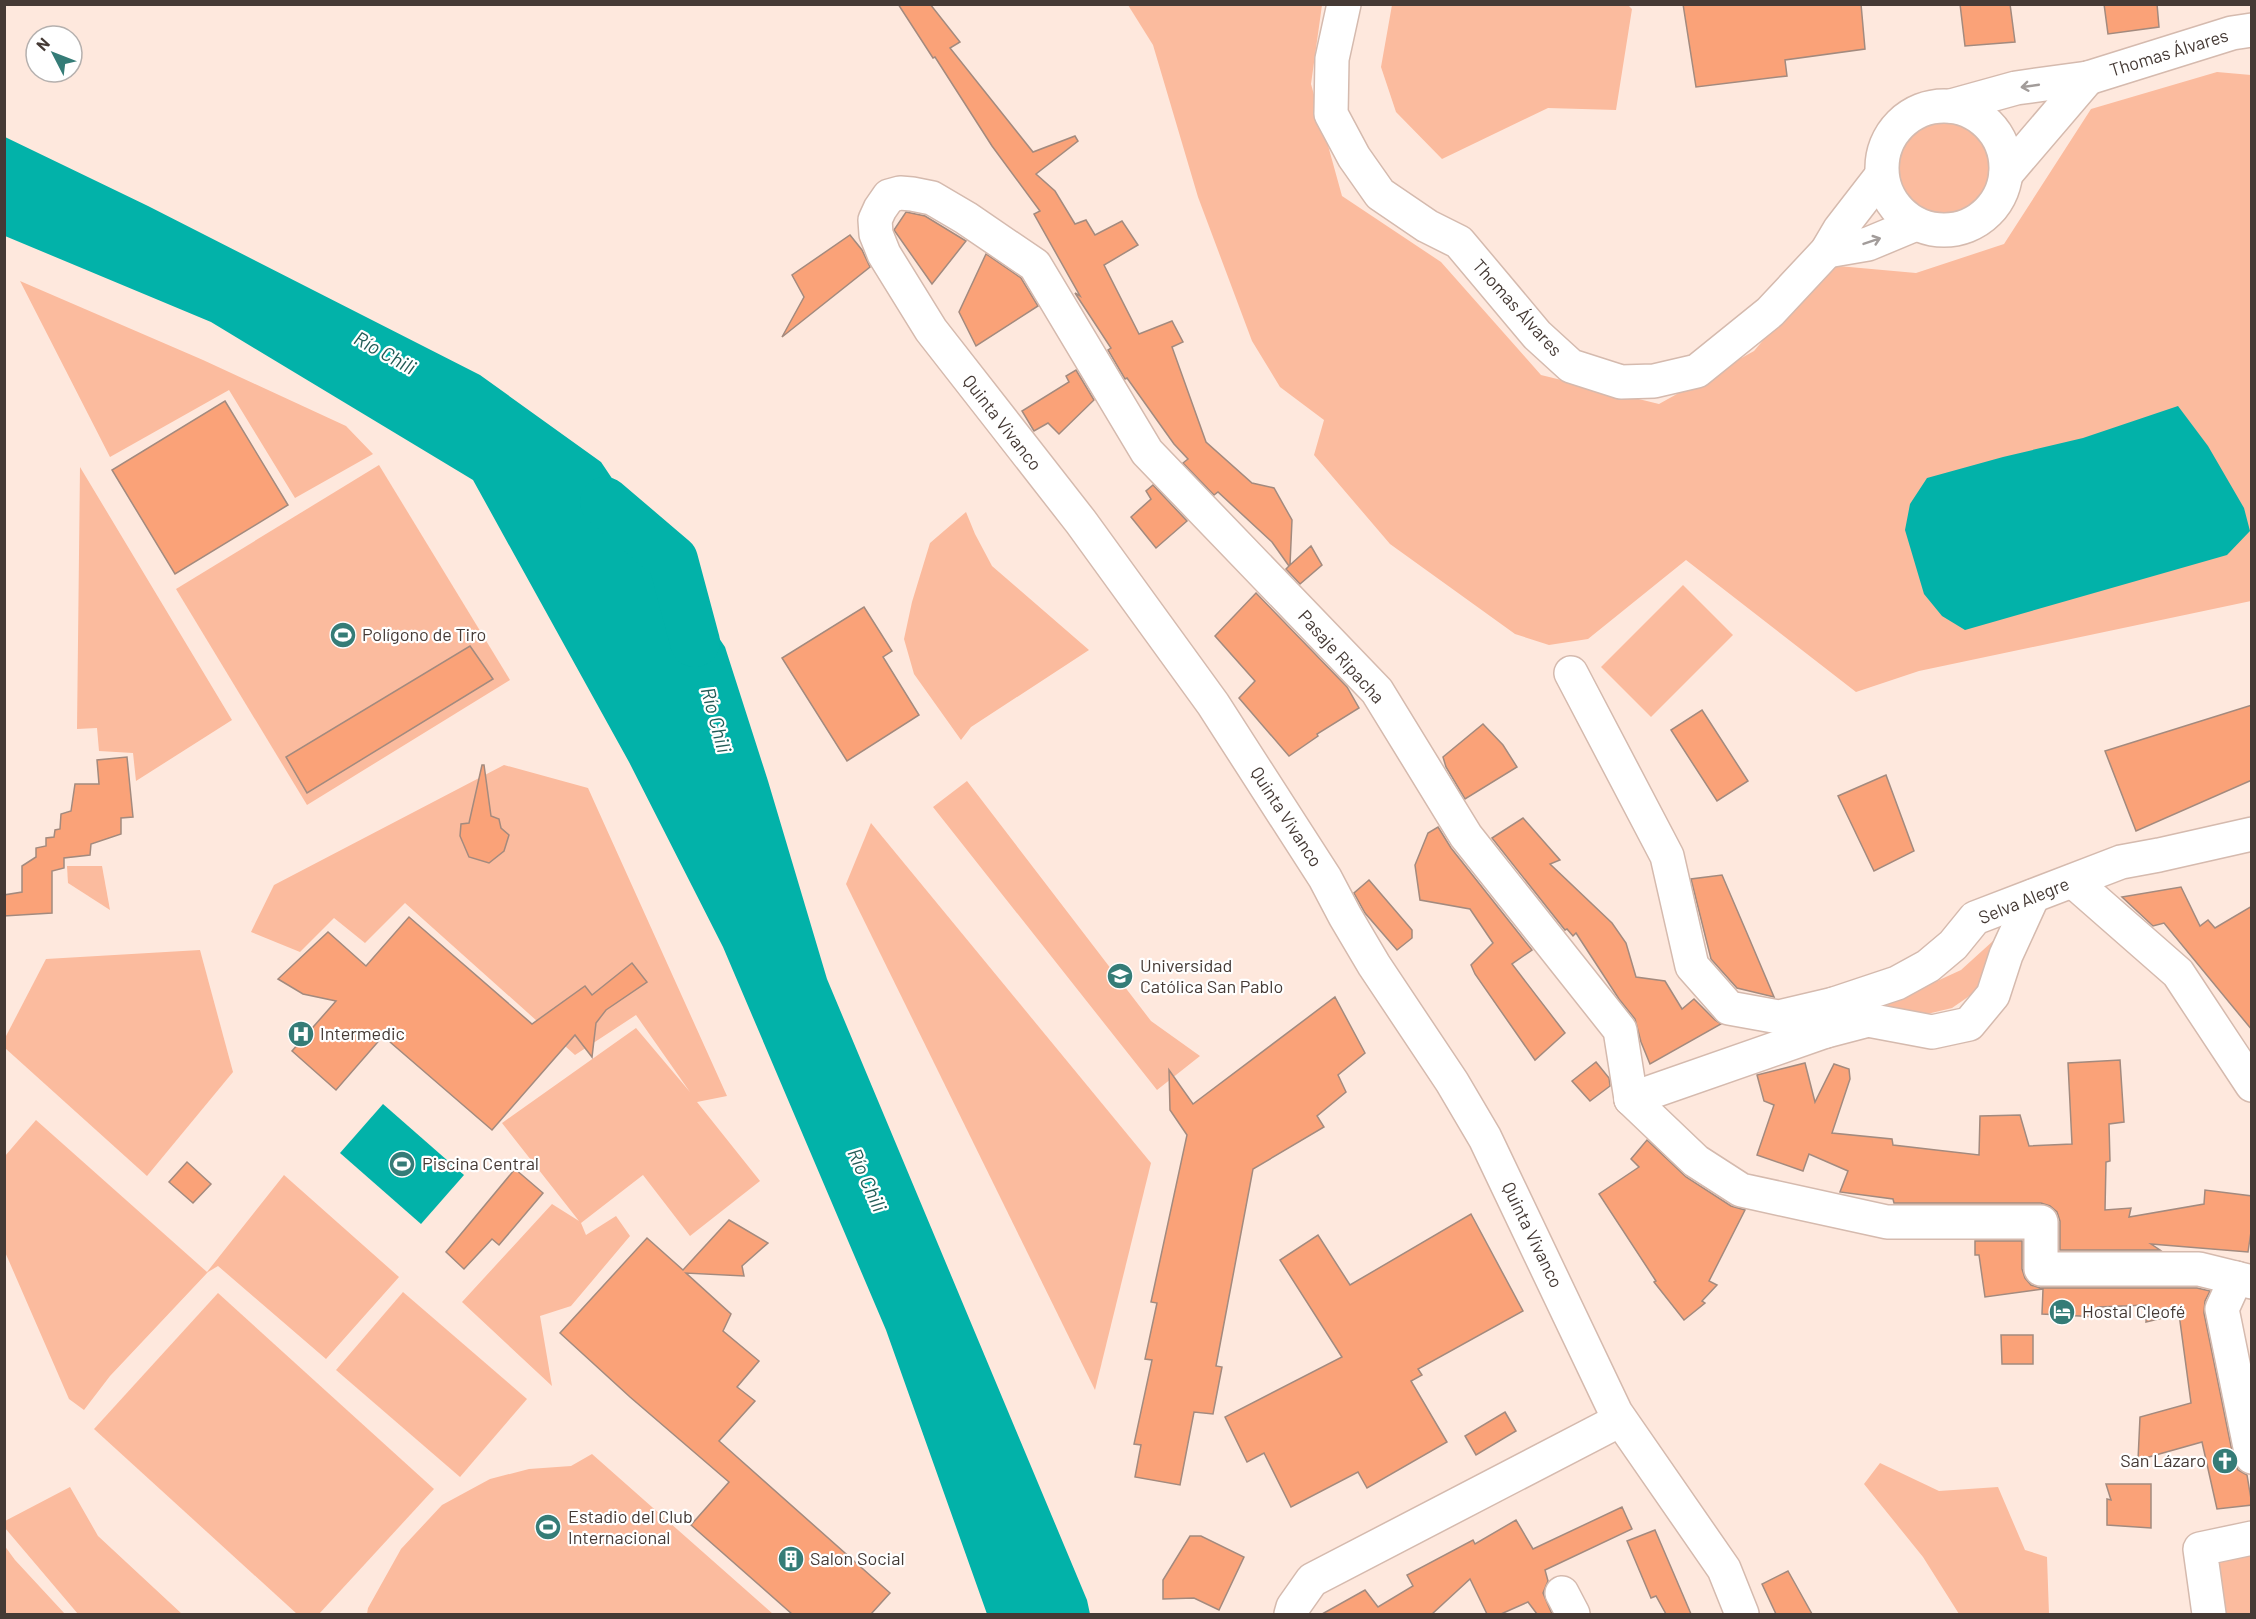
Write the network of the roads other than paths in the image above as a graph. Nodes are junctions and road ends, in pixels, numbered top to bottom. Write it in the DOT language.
graph roads {
  1 [pos="1344,4"];
  2 [pos="2245,24"];
  3 [pos="2088,78"];
  4 [pos="1951,106"];
  5 [pos="2006,174"];
  6 [pos="1881,176"];
  7 [pos="1916,224"];
  8 [pos="1827,251"];
  9 [pos="1035,265"];
  10 [pos="1571,673"];
  11 [pos="2252,834"];
  12 [pos="2073,881"];
  13 [pos="2033,896"];
  14 [pos="1830,1018"];
  15 [pos="2252,1085"];
  16 [pos="1631,1099"];
  17 [pos="2244,1280"];
  18 [pos="1620,1420"];
  19 [pos="2252,1457"];
  20 [pos="2252,1538"];
  21 [pos="1291,1614"];
  22 [pos="1742,1614"];
  23 [pos="2209,1614"];
  1 -- 8 [label="street, Thomas Álvares"];
  2 -- 3 [label="street, Thomas Álvares"];
  3 -- 4 [label="street, Thomas Álvares, one-way"];
  3 -- 5 [label="street, Thomas Álvares"];
  4 -- 5 [label="street"];
  4 -- 6 [label="street"];
  5 -- 7 [label="street"];
  6 -- 7 [label="street"];
  6 -- 8 [label="street, Thomas Álvares"];
  8 -- 7 [label="street, one-way"];
  9 -- 16 [label="street, Pasaje Ripacha"];
  9 -- 18 [label="street, Quinta Vivanco"];
  10 -- 14 [label="street"];
  11 -- 12 [label="street, Selva Alegre"];
  12 -- 13 [label="street, Selva Alegre"];
  12 -- 15 [label="street"];
  13 -- 14 [label="street, Selva Alegre"];
  13 -- 14 [label="street"];
  14 -- 16 [label="street, Selva Alegre"];
  16 -- 17 [label="street"];
  17 -- 19 [label="street"];
  18 -- 21 [label="street"];
  18 -- 22 [label="street, Quinta Vivanco"];
  20 -- 23 [label="street"];
}
